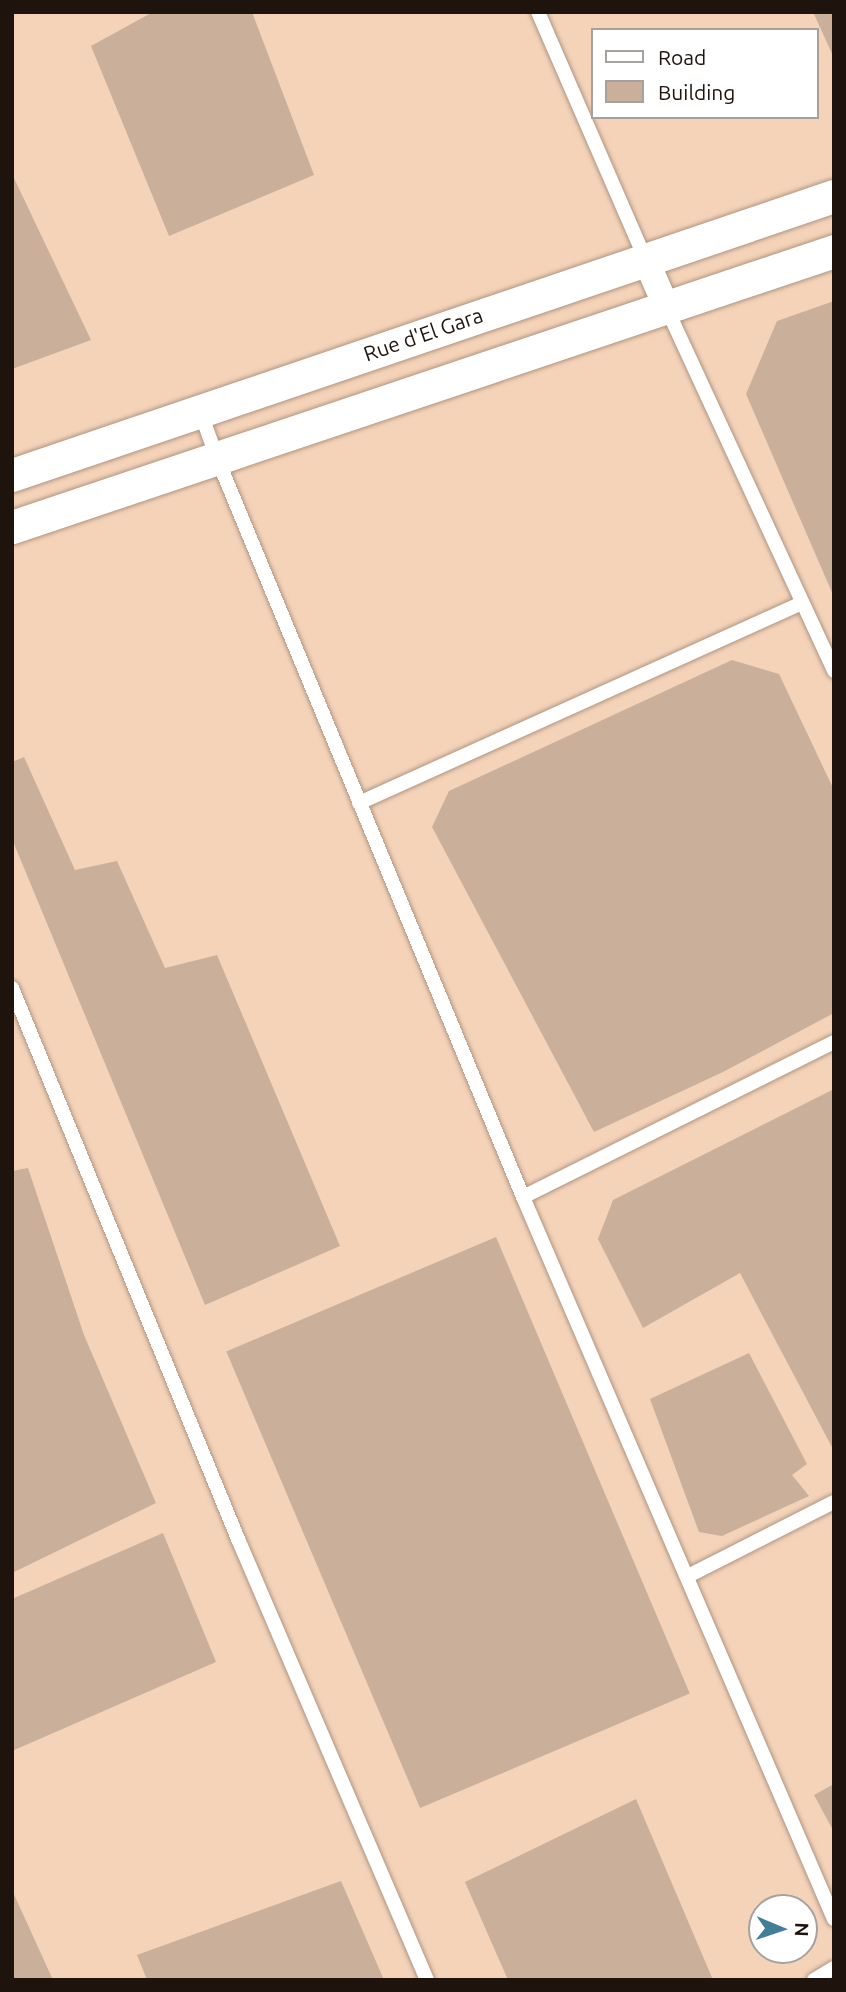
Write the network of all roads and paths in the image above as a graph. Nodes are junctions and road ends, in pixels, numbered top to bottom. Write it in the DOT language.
graph roads {
  1 [pos="538,12"];
  2 [pos="834,195"];
  3 [pos="834,251"];
  4 [pos="645,258"];
  5 [pos="666,306"];
  6 [pos="200,411"];
  7 [pos="217,458"];
  8 [pos="12,475"];
  9 [pos="12,527"];
  10 [pos="802,603"];
  11 [pos="834,671"];
  12 [pos="359,803"];
  13 [pos="12,988"];
  14 [pos="834,1042"];
  15 [pos="523,1197"];
  16 [pos="834,1502"];
  17 [pos="688,1576"];
  18 [pos="834,1919"];
  19 [pos="834,1968"];
  20 [pos="427,1980"];
  21 [pos="814,1980"];
  1 -- 4 [label="lane"];
  2 -- 4 [label="street, Rue d'El Gara"];
  3 -- 5 [label="street"];
  4 -- 5 [label="street"];
  4 -- 6 [label="street, Rue d'El Gara"];
  5 -- 7 [label="street"];
  5 -- 10 [label="lane"];
  6 -- 7 [label="lane"];
  6 -- 8 [label="street, Rue d'El Gara"];
  7 -- 9 [label="street"];
  7 -- 12 [label="lane"];
  10 -- 11 [label="lane"];
  10 -- 12 [label="lane"];
  12 -- 15 [label="lane"];
  13 -- 20 [label="lane"];
  14 -- 15 [label="lane"];
  15 -- 17 [label="lane"];
  16 -- 17 [label="lane"];
  17 -- 18 [label="lane"];
  19 -- 21 [label="lane"];
}
